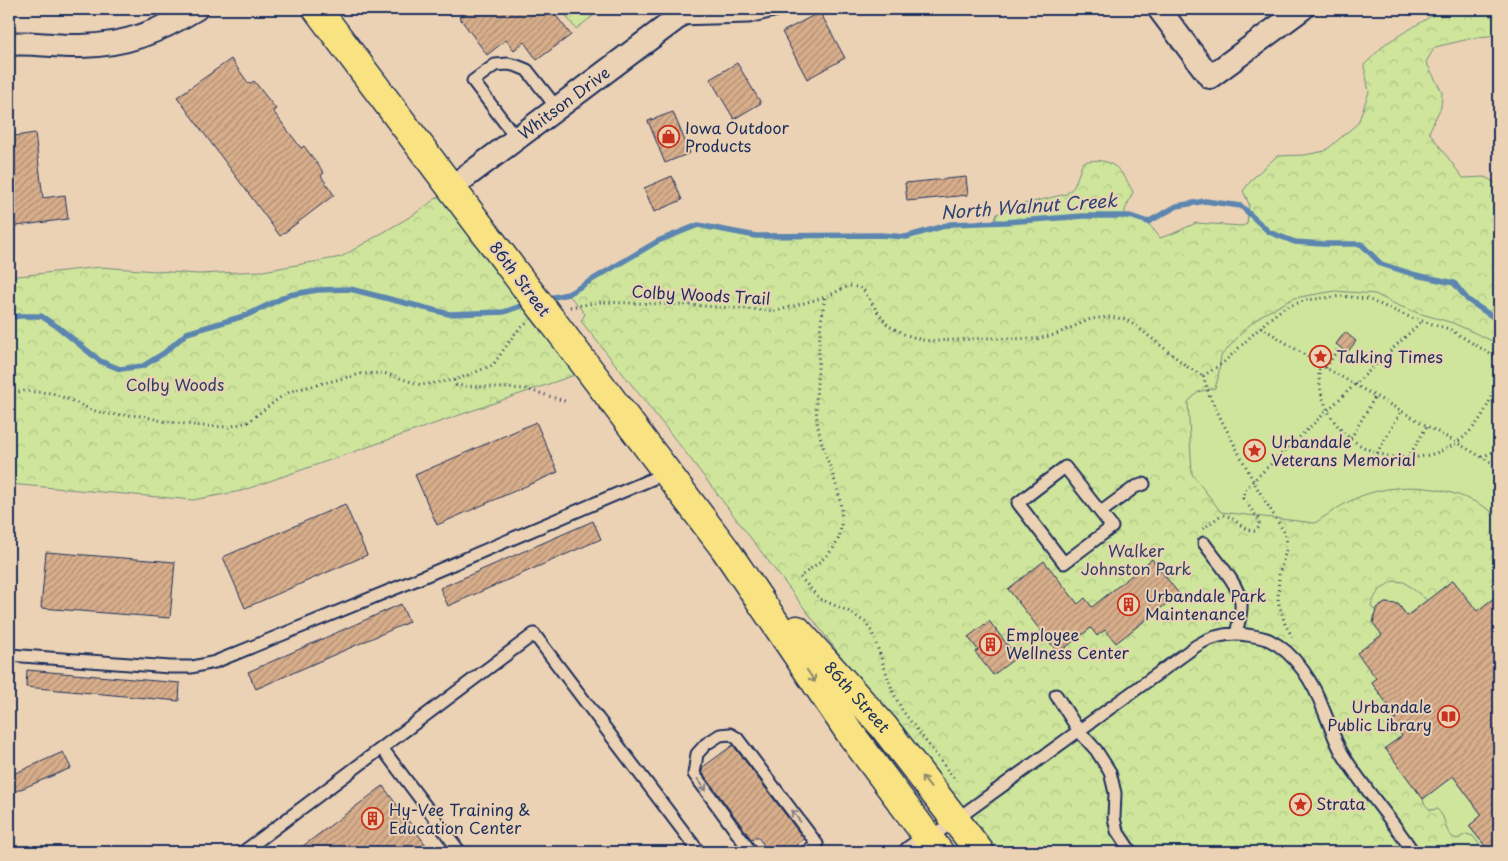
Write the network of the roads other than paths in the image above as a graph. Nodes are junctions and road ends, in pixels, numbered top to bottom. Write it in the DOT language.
graph roads {
  1 [pos="196,9"];
  2 [pos="317,9"];
  3 [pos="782,9"];
  4 [pos="1158,9"];
  5 [pos="1302,9"];
  6 [pos="676,19"];
  7 [pos="9,44"];
  8 [pos="557,108"];
  9 [pos="517,139"];
  10 [pos="452,187"];
  11 [pos="666,473"];
  12 [pos="1144,484"];
  13 [pos="1101,512"];
  14 [pos="1204,543"];
  15 [pos="725,549"];
  16 [pos="1236,634"];
  17 [pos="9,655"];
  18 [pos="1056,695"];
  19 [pos="1079,731"];
  20 [pos="382,748"];
  21 [pos="956,820"];
  22 [pos="927,848"];
  23 [pos="244,852"];
  24 [pos="460,852"];
  25 [pos="699,852"];
  26 [pos="751,852"];
  27 [pos="806,852"];
  28 [pos="980,852"];
  29 [pos="1131,852"];
  30 [pos="1413,852"];
  1 -- 7 [label="street"];
  2 -- 10 [label="main road, 86th Street"];
  3 -- 6 [label="lane"];
  4 -- 5 [label="street"];
  6 -- 8 [label="street, Whitson Drive"];
  8 -- 9 [label="street, Whitson Drive"];
  8 -- 9 [label="lane"];
  9 -- 10 [label="street, Whitson Drive"];
  10 -- 11 [label="main road, 86th Street, bridge"];
  11 -- 15 [label="main road, 86th Street"];
  11 -- 17 [label="lane"];
  12 -- 13 [label="lane"];
  13 -- 13 [label="lane"];
  14 -- 16 [label="lane"];
  21 -- 15 [label="main road, 86th Street, one-way"];
  15 -- 22 [label="main road, 86th Street, one-way"];
  16 -- 19 [label="lane"];
  16 -- 30 [label="lane"];
  18 -- 19 [label="lane"];
  19 -- 21 [label="lane"];
  19 -- 29 [label="lane"];
  20 -- 23 [label="lane"];
  20 -- 24 [label="lane"];
  20 -- 25 [label="lane"];
  21 -- 22 [label="lane"];
  21 -- 28 [label="main road, 86th Street"];
  27 -- 26 [label="lane, one-way"];
}
